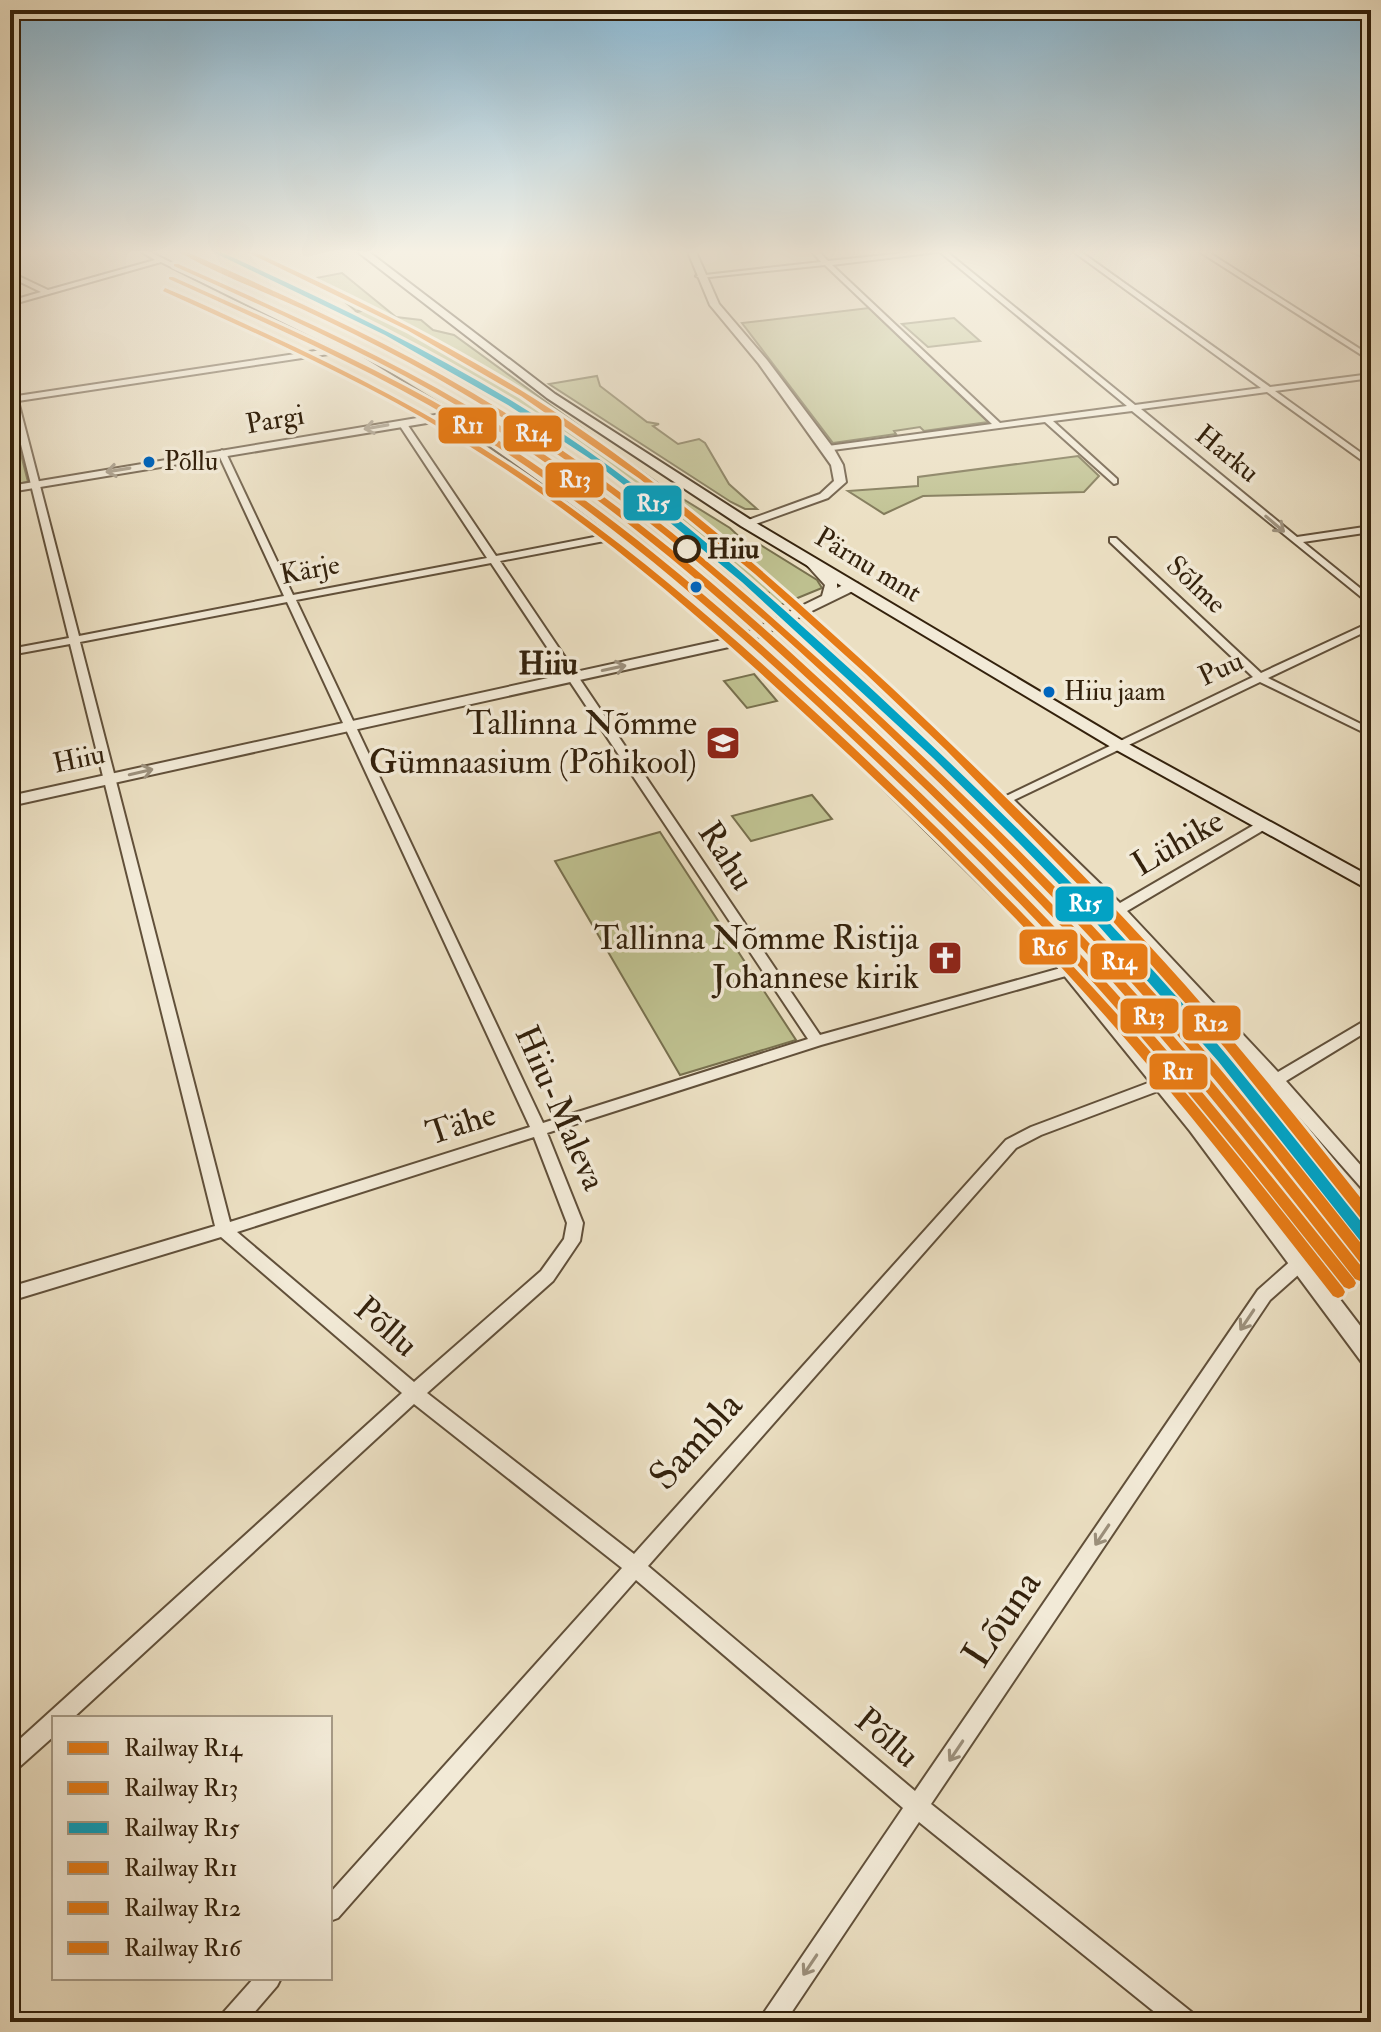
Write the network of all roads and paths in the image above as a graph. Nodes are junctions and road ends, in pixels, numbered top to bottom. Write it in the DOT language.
graph roads {
  1 [pos="339,347"];
  2 [pos="488,347"];
  3 [pos="750,347"];
  4 [pos="915,347"];
  5 [pos="1057,347"];
  6 [pos="1209,347"];
  7 [pos="1352,347"];
  8 [pos="343,349"];
  9 [pos="1371,359"];
  10 [pos="1371,376"];
  11 [pos="10,384"];
  12 [pos="1269,390"];
  13 [pos="14,399"];
  14 [pos="1132,409"];
  15 [pos="453,415"];
  16 [pos="1047,420"];
  17 [pos="402,423"];
  18 [pos="998,426"];
  19 [pos="828,449"];
  20 [pos="222,453"];
  21 [pos="1371,464"];
  22 [pos="1114,481"];
  23 [pos="36,484"];
  24 [pos="10,489"];
  25 [pos="746,523"];
  26 [pos="1371,529"];
  27 [pos="620,535"];
  28 [pos="1113,540"];
  29 [pos="1295,540"];
  30 [pos="490,558"];
  31 [pos="810,561"];
  32 [pos="852,586"];
  33 [pos="828,597"];
  34 [pos="288,599"];
  35 [pos="1371,602"];
  36 [pos="1371,625"];
  37 [pos="75,639"];
  38 [pos="742,640"];
  39 [pos="10,652"];
  40 [pos="572,677"];
  41 [pos="1260,678"];
  42 [pos="351,725"];
  43 [pos="1371,733"];
  44 [pos="1117,744"];
  45 [pos="110,779"];
  46 [pos="10,801"];
  47 [pos="1263,825"];
  48 [pos="1371,885"];
  49 [pos="1120,909"];
  50 [pos="1068,971"];
  51 [pos="1371,1022"];
  52 [pos="817,1041"];
  53 [pos="1277,1080"];
  54 [pos="1161,1084"];
  55 [pos="539,1131"];
  56 [pos="1371,1188"];
  57 [pos="224,1230"];
  58 [pos="1300,1263"];
  59 [pos="10,1294"];
  60 [pos="1371,1357"];
  61 [pos="414,1393"];
  62 [pos="635,1567"];
  63 [pos="60,1716"];
  64 [pos="52,1724"];
  65 [pos="10,1762"];
  66 [pos="918,1807"];
  67 [pos="332,1908"];
  68 [pos="267,1980"];
  69 [pos="230,2022"];
  70 [pos="771,2022"];
  71 [pos="1186,2022"];
  1 -- 8 [label="street"];
  2 -- 25 [label="main road, Pärnu mnt"];
  3 -- 19 [label="street"];
  4 -- 18 [label="street"];
  5 -- 14 [label="street, Harku"];
  6 -- 12 [label="street"];
  7 -- 9 [label="street"];
  8 -- 13 [label="street"];
  8 -- 15 [label="street"];
  10 -- 12 [label="street"];
  11 -- 13 [label="street"];
  12 -- 14 [label="street"];
  12 -- 21 [label="street"];
  13 -- 23 [label="street"];
  14 -- 16 [label="street"];
  14 -- 29 [label="street, Harku, one-way"];
  15 -- 17 [label="street, Pargi"];
  15 -- 27 [label="street"];
  16 -- 18 [label="street"];
  16 -- 22 [label="street"];
  17 -- 20 [label="street, Pargi, one-way"];
  17 -- 30 [label="street, Rahu"];
  18 -- 19 [label="street"];
  19 -- 25 [label="street"];
  20 -- 23 [label="street, Pargi, one-way"];
  20 -- 34 [label="street, Hiiu-Maleva"];
  23 -- 24 [label="street, Pargi"];
  23 -- 37 [label="street"];
  25 -- 31 [label="main road, Pärnu mnt"];
  26 -- 29 [label="street"];
  27 -- 30 [label="street, Kärje"];
  27 -- 38 [label="street"];
  28 -- 41 [label="street, Sõlme"];
  29 -- 35 [label="street, Harku"];
  30 -- 34 [label="street, Kärje"];
  30 -- 40 [label="street, Rahu"];
  31 -- 32 [label="main road, Pärnu mnt"];
  31 -- 33 [label="street"];
  32 -- 33 [label="street, Hiiu"];
  32 -- 44 [label="main road, Pärnu mnt"];
  33 -- 38 [label="street, Hiiu"];
  34 -- 37 [label="street, Kärje"];
  34 -- 42 [label="street, Hiiu-Maleva"];
  36 -- 41 [label="street, Puu"];
  37 -- 39 [label="street, Kärje"];
  37 -- 45 [label="street"];
  40 -- 38 [label="street, Hiiu, one-way"];
  38 -- 50 [label="street"];
  40 -- 42 [label="street, Hiiu"];
  40 -- 52 [label="street, Rahu"];
  41 -- 43 [label="street, Sõlme"];
  41 -- 44 [label="street, Puu"];
  45 -- 42 [label="street, Hiiu, one-way"];
  42 -- 55 [label="street, Hiiu-Maleva"];
  44 -- 47 [label="main road, Pärnu mnt"];
  44 -- 49 [label="street, Puu"];
  45 -- 46 [label="street, Hiiu"];
  45 -- 57 [label="street"];
  47 -- 48 [label="main road, Pärnu mnt"];
  47 -- 49 [label="street, Lühike"];
  49 -- 53 [label="street"];
  50 -- 52 [label="street, Tähe"];
  50 -- 54 [label="street"];
  51 -- 53 [label="street"];
  52 -- 55 [label="street, Tähe"];
  53 -- 56 [label="street"];
  54 -- 58 [label="street"];
  54 -- 62 [label="street, Sambla"];
  55 -- 57 [label="street, Tähe"];
  55 -- 61 [label="street, Hiiu-Maleva"];
  57 -- 59 [label="street, Tähe"];
  57 -- 61 [label="street, Põllu"];
  58 -- 60 [label="street"];
  58 -- 66 [label="street, Lõuna, one-way"];
  61 -- 62 [label="street, Põllu"];
  61 -- 63 [label="street, Hiiu-Maleva"];
  62 -- 66 [label="street, Põllu"];
  62 -- 67 [label="street, Sambla"];
  64 -- 65 [label="street, Hiiu-Maleva"];
  66 -- 70 [label="street, Lõuna, one-way"];
  66 -- 71 [label="street, Põllu"];
  68 -- 69 [label="street"];
}
